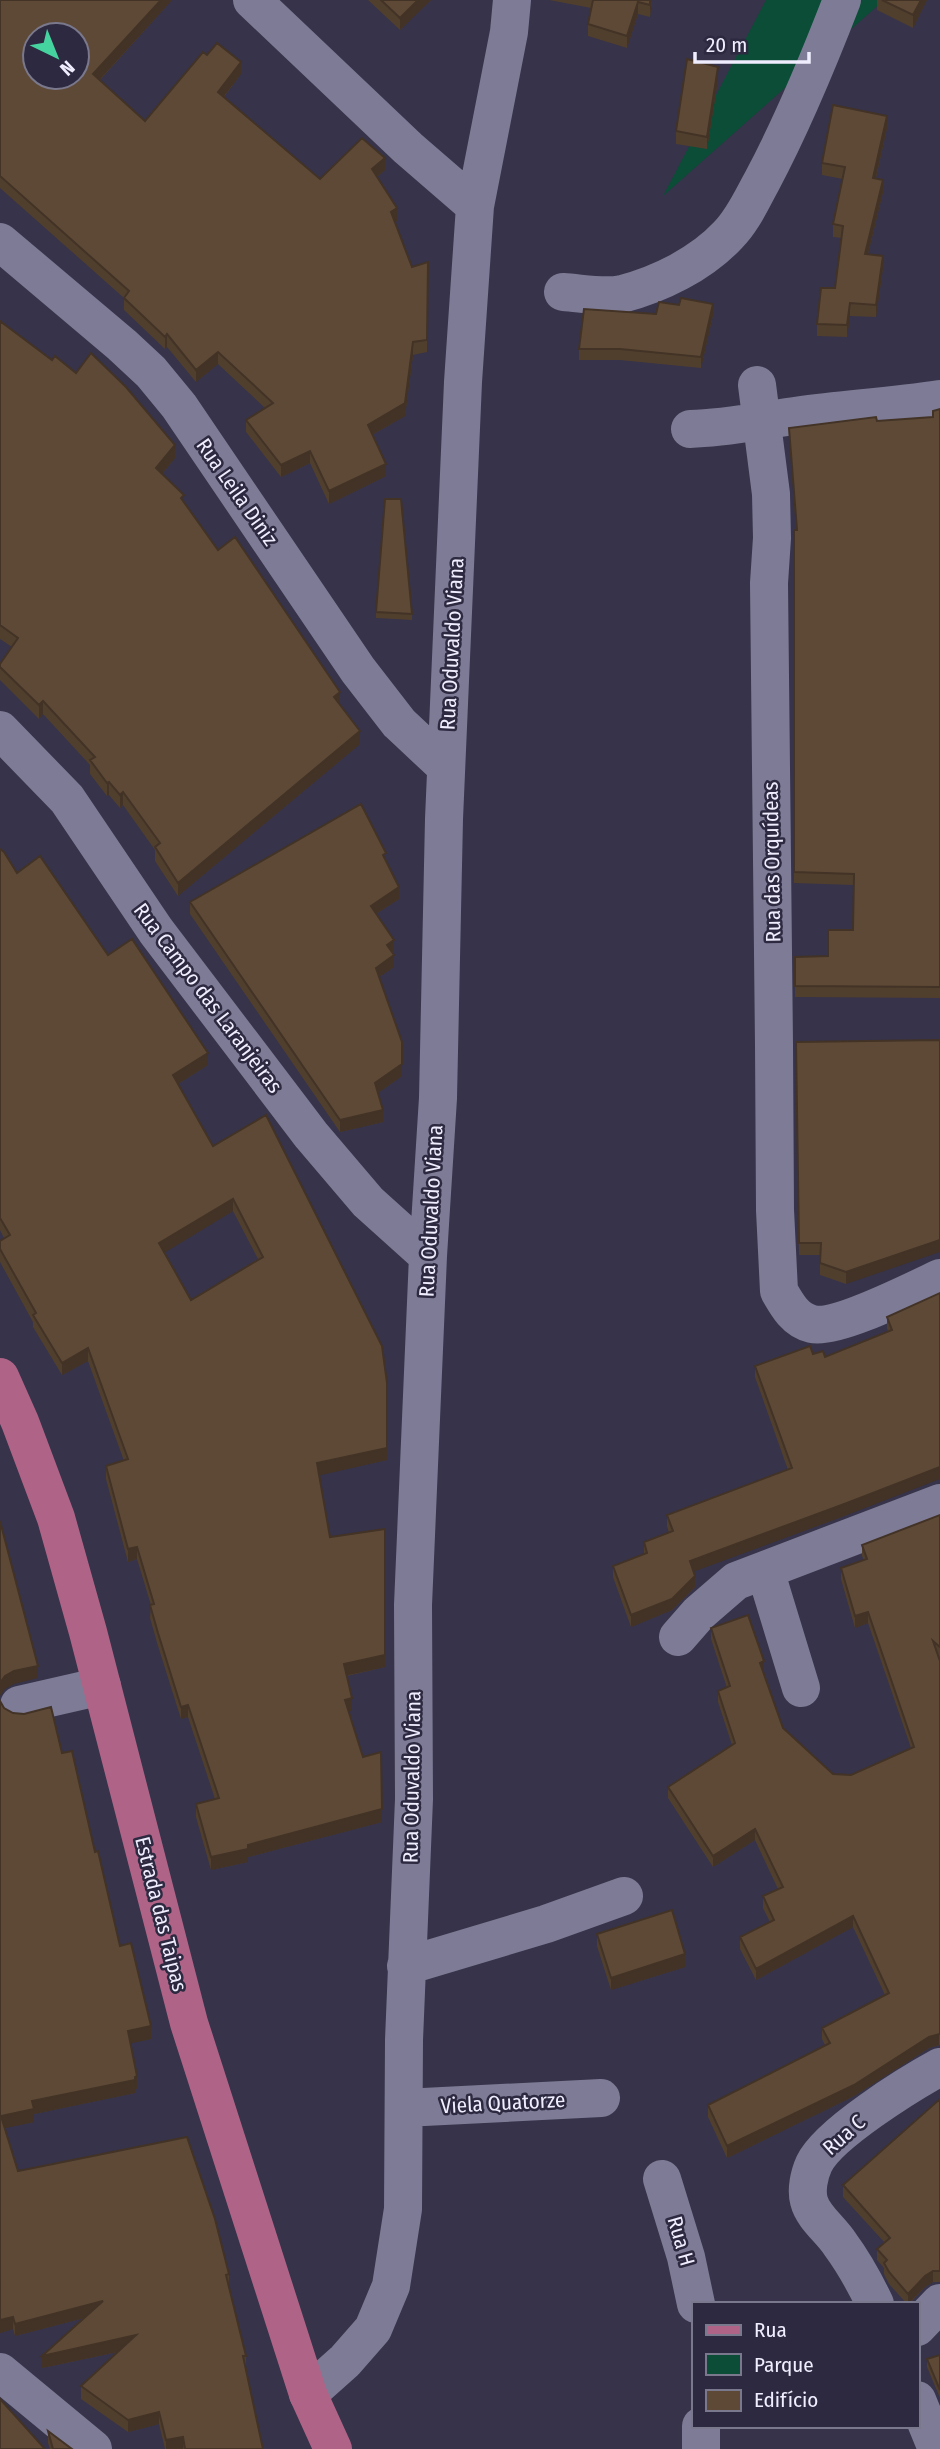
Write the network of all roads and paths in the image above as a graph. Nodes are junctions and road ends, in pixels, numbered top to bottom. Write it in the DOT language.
graph roads {
  1 [pos="252,0"];
  2 [pos="512,0"];
  3 [pos="842,0"];
  4 [pos="475,206"];
  5 [pos="2,249"];
  6 [pos="563,292"];
  7 [pos="940,399"];
  8 [pos="759,403"];
  9 [pos="690,429"];
  10 [pos="0,730"];
  11 [pos="446,767"];
  12 [pos="428,1256"];
  13 [pos="940,1279"];
  14 [pos="0,1377"];
  15 [pos="940,1503"];
  16 [pos="765,1570"];
  17 [pos="678,1637"];
  18 [pos="102,1686"];
  19 [pos="801,1688"];
  20 [pos="19,1705"];
  21 [pos="624,1896"];
  22 [pos="406,1966"];
  23 [pos="937,2073"];
  24 [pos="601,2098"];
  25 [pos="404,2108"];
  26 [pos="662,2179"];
  27 [pos="696,2302"];
  28 [pos="874,2302"];
  29 [pos="940,2303"];
  30 [pos="919,2324"];
  31 [pos="0,2372"];
  32 [pos="308,2394"];
  33 [pos="919,2405"];
  34 [pos="701,2428"];
  35 [pos="93,2449"];
  36 [pos="333,2449"];
  37 [pos="701,2449"];
  38 [pos="937,2449"];
  1 -- 4 [label="street"];
  2 -- 4 [label="street, Rua Oduvaldo Viana"];
  3 -- 6 [label="street"];
  4 -- 11 [label="street, Rua Oduvaldo Viana"];
  5 -- 11 [label="street, Rua Leila Diniz"];
  7 -- 8 [label="street"];
  8 -- 9 [label="street"];
  8 -- 13 [label="street, Rua das Orquídeas"];
  10 -- 12 [label="street, Rua Campo das Laranjeiras"];
  11 -- 12 [label="street, Rua Oduvaldo Viana"];
  12 -- 22 [label="street, Rua Oduvaldo Viana"];
  14 -- 18 [label="main road, Estrada das Taipas"];
  15 -- 16 [label="street"];
  16 -- 17 [label="street"];
  16 -- 19 [label="street"];
  18 -- 20 [label="street"];
  18 -- 32 [label="main road, Estrada das Taipas"];
  21 -- 22 [label="street"];
  22 -- 25 [label="street, Rua Oduvaldo Viana"];
  23 -- 28 [label="street, Rua C"];
  24 -- 25 [label="street, Viela Quatorze"];
  25 -- 32 [label="street, Rua Oduvaldo Viana"];
  26 -- 27 [label="street, Rua H"];
  29 -- 30 [label="street"];
  31 -- 35 [label="street"];
  32 -- 36 [label="main road, Estrada das Taipas"];
  33 -- 38 [label="street"];
  34 -- 37 [label="street"];
}
